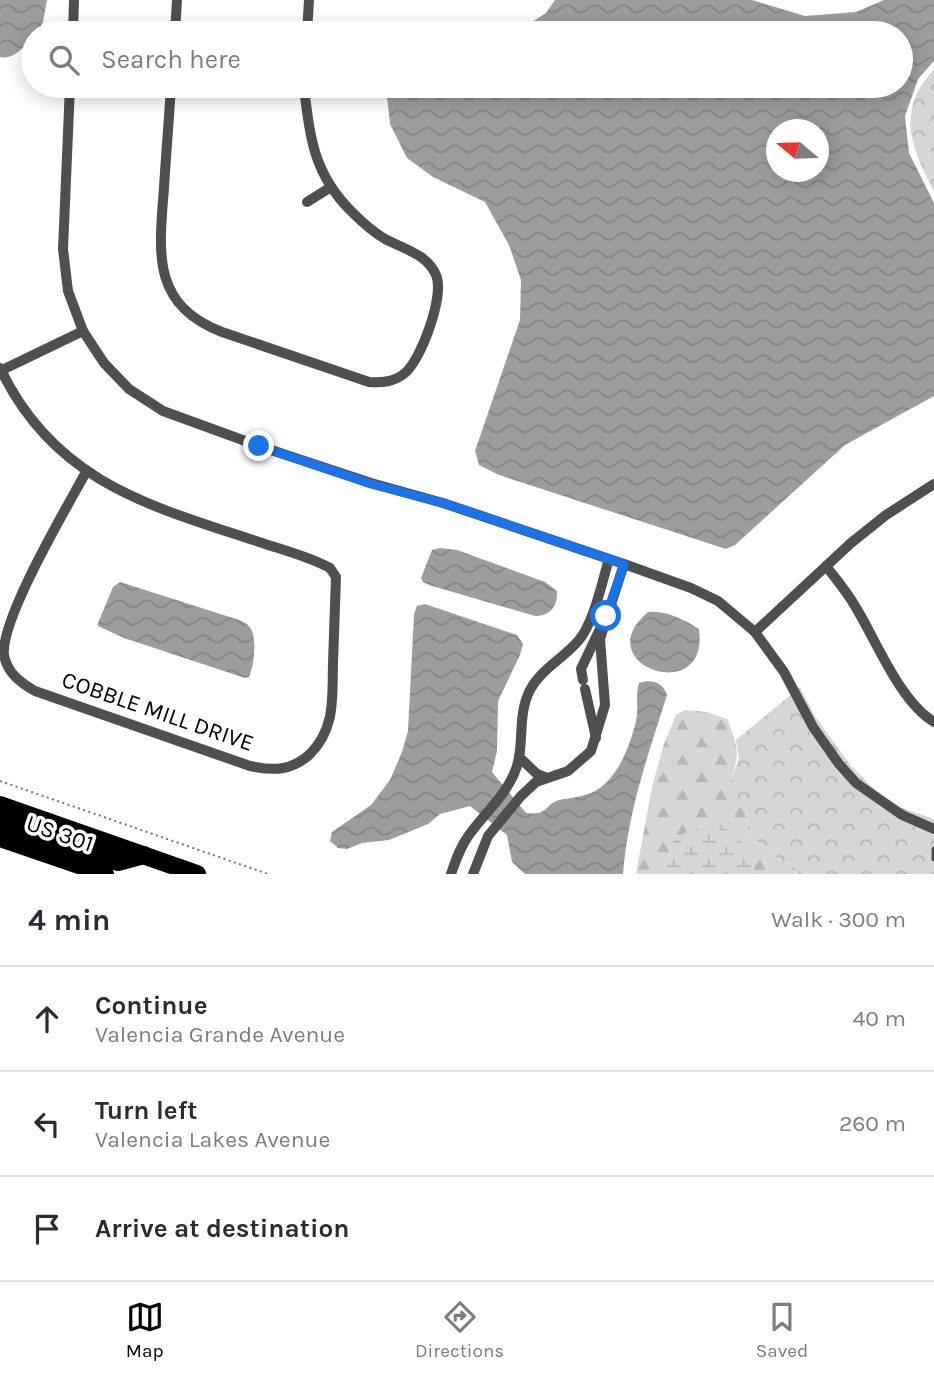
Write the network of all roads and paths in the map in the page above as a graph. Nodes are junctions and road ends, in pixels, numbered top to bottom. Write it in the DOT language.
graph roads {
  1 [pos="74,0"];
  2 [pos="177,0"];
  3 [pos="309,0"];
  4 [pos="73,21"];
  5 [pos="176,21"];
  6 [pos="308,21"];
  7 [pos="69,98"];
  8 [pos="170,98"];
  9 [pos="305,98"];
  10 [pos="331,187"];
  11 [pos="307,202"];
  12 [pos="83,331"];
  13 [pos="0,370"];
  14 [pos="86,472"];
  15 [pos="934,484"];
  16 [pos="609,559"];
  17 [pos="624,564"];
  18 [pos="827,566"];
  19 [pos="606,616"];
  20 [pos="755,632"];
  21 [pos="934,722"];
  22 [pos="596,737"];
  23 [pos="519,757"];
  24 [pos="547,778"];
  25 [pos="0,781"];
  26 [pos="0,805"];
  27 [pos="0,821"];
  28 [pos="934,829"];
  29 [pos="0,838"];
  30 [pos="934,849"];
  31 [pos="144,855"];
  32 [pos="934,859"];
  33 [pos="105,874"];
  34 [pos="197,874"];
  35 [pos="268,874"];
  36 [pos="451,874"];
  37 [pos="473,874"];
  1 -- 4 [label="street"];
  2 -- 5 [label="street"];
  3 -- 6 [label="street"];
  7 -- 12 [label="street"];
  8 -- 10 [label="street"];
  9 -- 10 [label="street"];
  10 -- 11 [label="street"];
  12 -- 13 [label="street"];
  12 -- 16 [label="street"];
  13 -- 14 [label="street, COBBLE MILL DRIVE"];
  14 -- 14 [label="street, COBBLE MILL DRIVE"];
  15 -- 18 [label="street"];
  16 -- 17 [label="street"];
  16 -- 23 [label="street"];
  17 -- 19 [label="street"];
  17 -- 20 [label="street"];
  18 -- 20 [label="street"];
  18 -- 21 [label="street"];
  19 -- 22 [label="street"];
  19 -- 22 [label="street"];
  20 -- 28 [label="street"];
  22 -- 24 [label="street"];
  23 -- 24 [label="street"];
  23 -- 36 [label="street"];
  24 -- 37 [label="street"];
  25 -- 35 [label="path"];
  26 -- 31 [label="main road, US 301"];
  27 -- 31 [label="main road"];
  29 -- 33 [label="main road, US 301 / US 301"];
  30 -- 32 [label="lane"];
  31 -- 34 [label="main road, US 301"];
}
